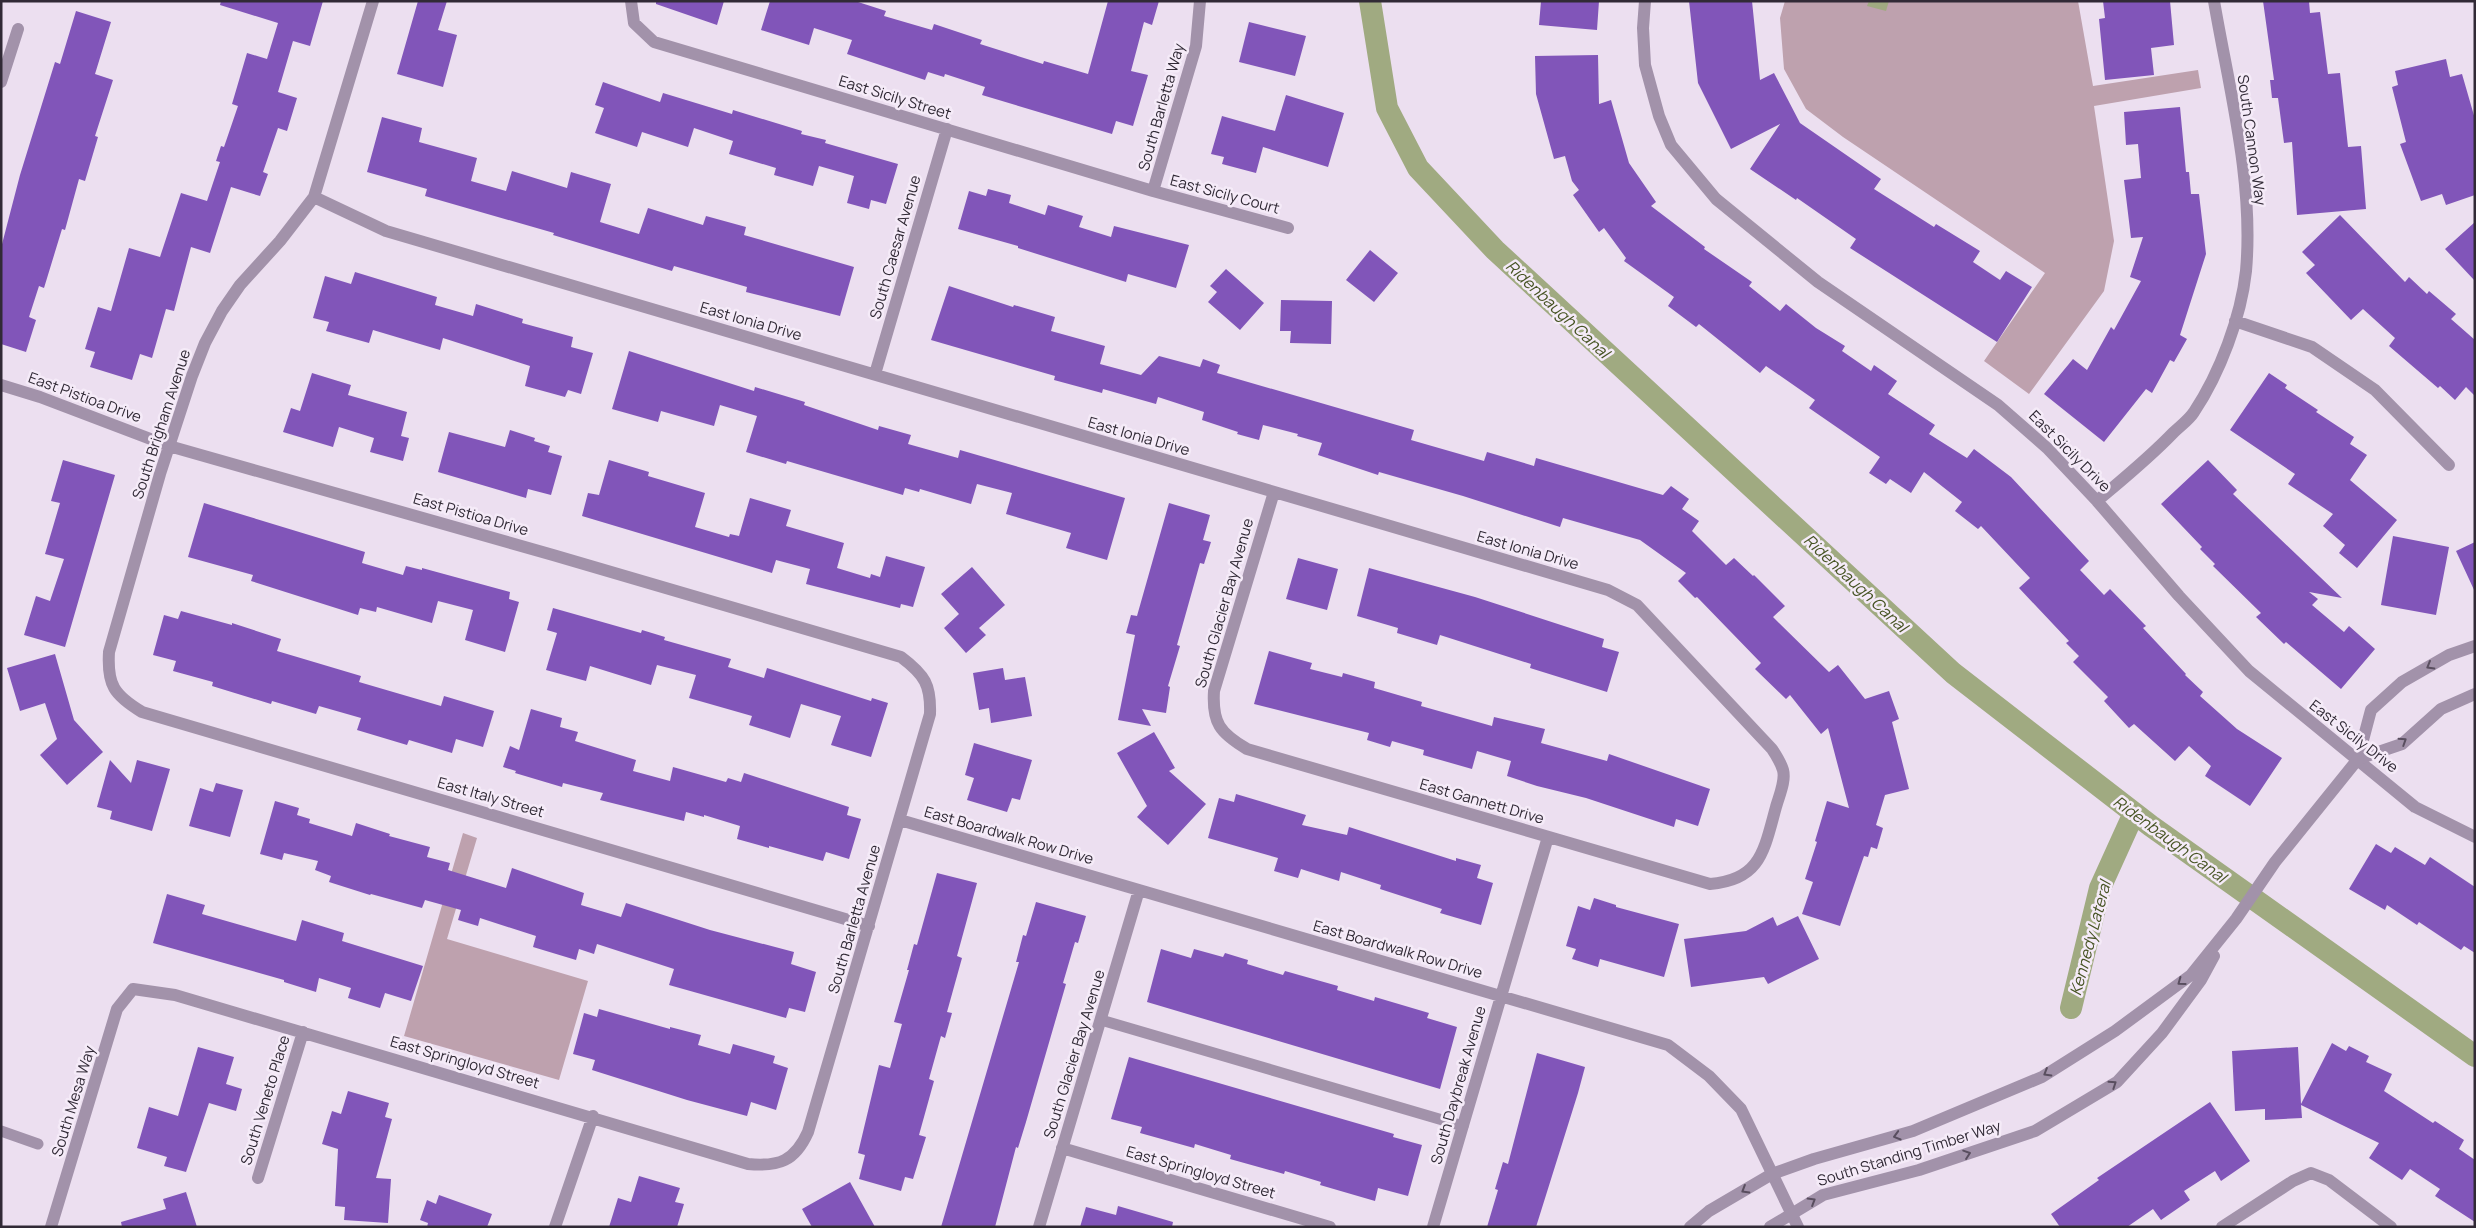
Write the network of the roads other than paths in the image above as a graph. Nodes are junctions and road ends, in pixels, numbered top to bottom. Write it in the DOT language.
graph roads {
  1 [pos="373,1"];
  2 [pos="631,1"];
  3 [pos="1200,1"];
  4 [pos="1645,1"];
  5 [pos="2214,1"];
  6 [pos="18,29"];
  7 [pos="1,82"];
  8 [pos="947,129"];
  9 [pos="1153,191"];
  10 [pos="314,197"];
  11 [pos="1288,228"];
  12 [pos="2235,321"];
  13 [pos="875,374"];
  14 [pos="1,385"];
  15 [pos="169,446"];
  16 [pos="2449,465"];
  17 [pos="1274,492"];
  18 [pos="2097,501"];
  19 [pos="2475,646"];
  20 [pos="926,681"];
  21 [pos="112,687"];
  22 [pos="2475,694"];
  23 [pos="1217,724"];
  24 [pos="2358,759"];
  25 [pos="900,820"];
  26 [pos="1548,837"];
  27 [pos="2475,837"];
  28 [pos="1745,874"];
  29 [pos="1140,890"];
  30 [pos="2236,919"];
  31 [pos="868,926"];
  32 [pos="133,989"];
  33 [pos="1501,996"];
  34 [pos="1101,1020"];
  35 [pos="303,1032"];
  36 [pos="593,1116"];
  37 [pos="1463,1126"];
  38 [pos="1,1131"];
  39 [pos="38,1144"];
  40 [pos="1062,1148"];
  41 [pos="787,1160"];
  42 [pos="1772,1174"];
  43 [pos="258,1178"];
  44 [pos="1792,1213"];
  45 [pos="51,1227"];
  46 [pos="555,1227"];
  47 [pos="1039,1227"];
  48 [pos="1330,1227"];
  49 [pos="1433,1227"];
  50 [pos="1690,1227"];
  51 [pos="1770,1227"];
  52 [pos="1798,1227"];
  53 [pos="2222,1227"];
  54 [pos="2391,1227"];
  1 -- 10 [label="street, South Brigham Avenue"];
  2 -- 8 [label="street, East Sicily Street"];
  3 -- 9 [label="street, South Barletta Way"];
  4 -- 18 [label="street, East Sicily Drive"];
  5 -- 12 [label="street, South Cannon Way"];
  6 -- 7 [label="street"];
  8 -- 9 [label="street, East Sicily Street"];
  8 -- 13 [label="street, South Caesar Avenue"];
  9 -- 11 [label="street, East Sicily Court"];
  10 -- 13 [label="street, East Ionia Drive"];
  10 -- 15 [label="street, South Brigham Avenue"];
  12 -- 16 [label="street"];
  12 -- 18 [label="street, South Cannon Way"];
  13 -- 17 [label="street, East Ionia Drive"];
  14 -- 15 [label="street, East Pistioa Drive"];
  15 -- 20 [label="street, East Pistioa Drive"];
  15 -- 21 [label="street, South Brigham Avenue"];
  17 -- 23 [label="street, South Glacier Bay Avenue"];
  17 -- 28 [label="street, East Ionia Drive"];
  18 -- 24 [label="street, East Sicily Drive"];
  19 -- 24 [label="street, South Standing Timber Way, one-way"];
  20 -- 25 [label="street, South Barletta Avenue"];
  21 -- 31 [label="street, East Italy Street"];
  24 -- 22 [label="street, one-way"];
  23 -- 26 [label="street, East Gannett Drive"];
  24 -- 27 [label="street, East Sicily Drive"];
  24 -- 30 [label="street, South Standing Timber Way"];
  25 -- 29 [label="street, East Boardwalk Row Drive"];
  25 -- 31 [label="street, South Barletta Avenue"];
  26 -- 28 [label="street, East Gannett Drive"];
  26 -- 33 [label="street, South Daybreak Avenue"];
  29 -- 33 [label="street, East Boardwalk Row Drive"];
  29 -- 34 [label="street, South Glacier Bay Avenue"];
  30 -- 42 [label="street, South Standing Timber Way, one-way"];
  44 -- 30 [label="street, South Standing Timber Way, one-way"];
  31 -- 41 [label="street, South Barletta Avenue"];
  32 -- 35 [label="street, East Springloyd Street"];
  32 -- 45 [label="street, South Mesa Way"];
  33 -- 37 [label="street, South Daybreak Avenue"];
  33 -- 42 [label="street, East Boardwalk Row Drive"];
  34 -- 37 [label="lane"];
  34 -- 40 [label="street, South Glacier Bay Avenue"];
  35 -- 36 [label="street, East Springloyd Street"];
  35 -- 43 [label="street, South Veneto Place"];
  36 -- 41 [label="street, East Springloyd Street"];
  36 -- 46 [label="street"];
  37 -- 49 [label="street, South Daybreak Avenue"];
  38 -- 39 [label="lane"];
  40 -- 47 [label="street, South Glacier Bay Avenue"];
  40 -- 48 [label="street, East Springloyd Street"];
  42 -- 44 [label="street, East Boardwalk Row Drive"];
  42 -- 50 [label="street, South Standing Timber Way, one-way"];
  44 -- 51 [label="street, South Standing Timber Way"];
  44 -- 52 [label="street, East Boardwalk Row Drive"];
  53 -- 54 [label="street"];
}
